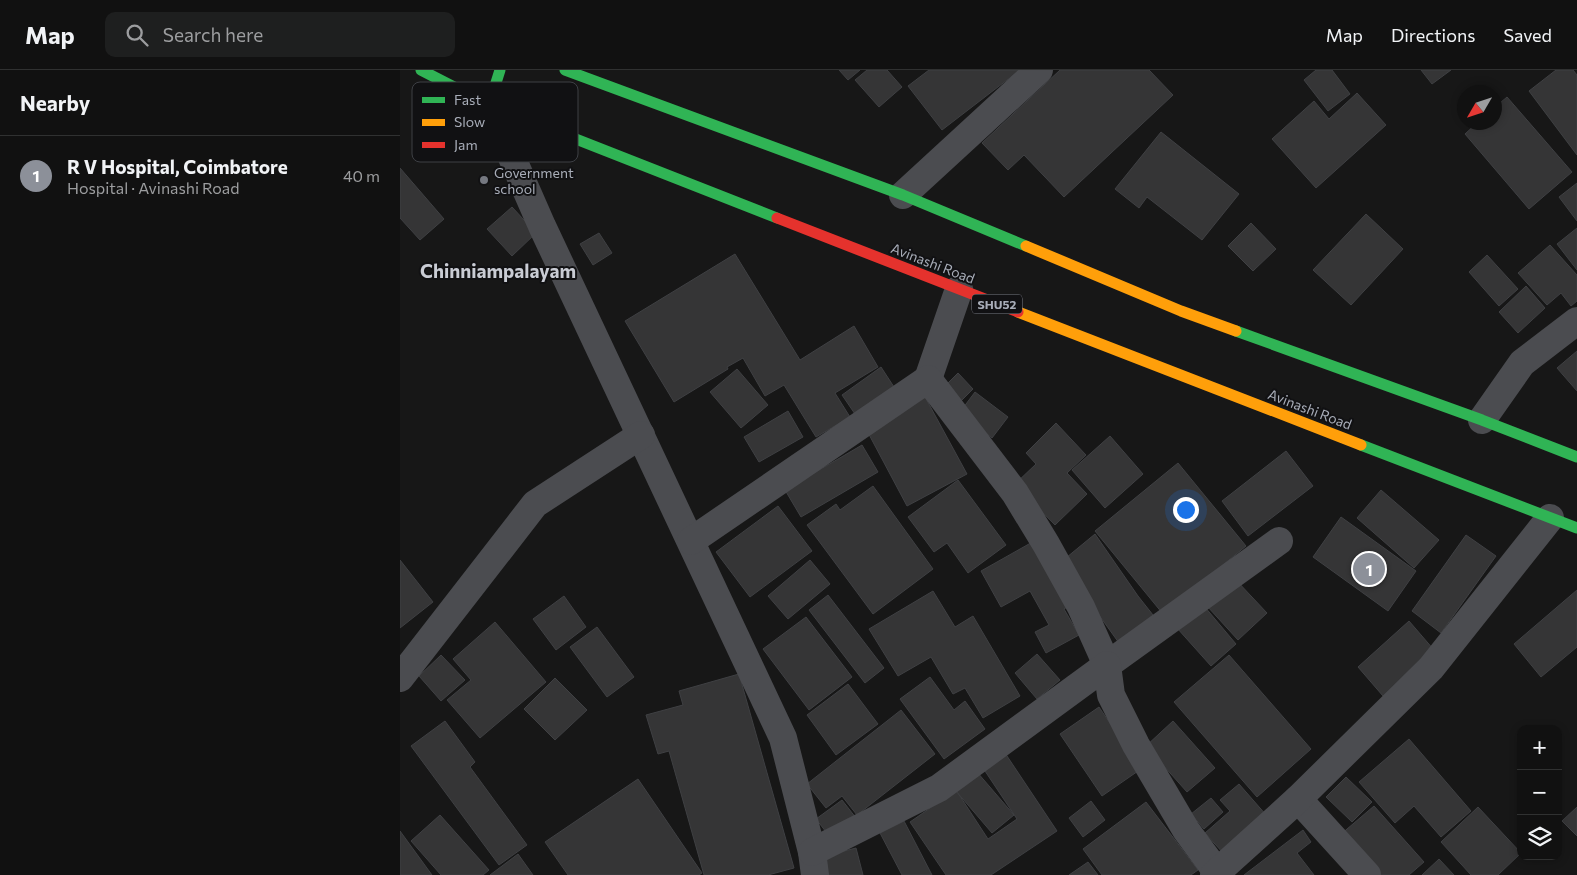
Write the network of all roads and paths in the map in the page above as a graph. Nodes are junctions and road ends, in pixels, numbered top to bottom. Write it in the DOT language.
graph roads {
  1 [pos="421,70"];
  2 [pos="500,70"];
  3 [pos="1039,70"];
  4 [pos="578,72"];
  5 [pos="444,82"];
  6 [pos="496,82"];
  7 [pos="578,140"];
  8 [pos="514,162"];
  9 [pos="903,195"];
  10 [pos="959,289"];
  11 [pos="1577,321"];
  12 [pos="928,379"];
  13 [pos="1482,420"];
  14 [pos="641,435"];
  15 [pos="1577,457"];
  16 [pos="1550,518"];
  17 [pos="1577,528"];
  18 [pos="691,541"];
  19 [pos="1279,541"];
  20 [pos="1107,665"];
  21 [pos="400,678"];
  22 [pos="1299,798"];
  23 [pos="814,863"];
  24 [pos="1216,874"];
  25 [pos="1367,875"];
  1 -- 5 [label="main road, Avinashi Road / SHU52"];
  2 -- 6 [label="main road"];
  3 -- 9 [label="street"];
  4 -- 9 [label="main road"];
  7 -- 10 [label="main road, Avinashi Road / SHU52"];
  8 -- 14 [label="street"];
  9 -- 13 [label="main road"];
  10 -- 12 [label="street"];
  10 -- 16 [label="main road, Avinashi Road / SHU52"];
  11 -- 13 [label="street"];
  12 -- 18 [label="street"];
  12 -- 20 [label="street"];
  13 -- 15 [label="main road"];
  14 -- 18 [label="street"];
  14 -- 21 [label="street"];
  16 -- 17 [label="main road, Avinashi Road / SHU52"];
  16 -- 22 [label="street"];
  18 -- 23 [label="street"];
  19 -- 20 [label="street"];
  20 -- 23 [label="street"];
  20 -- 24 [label="street"];
  22 -- 24 [label="street"];
  22 -- 25 [label="street"];
}
